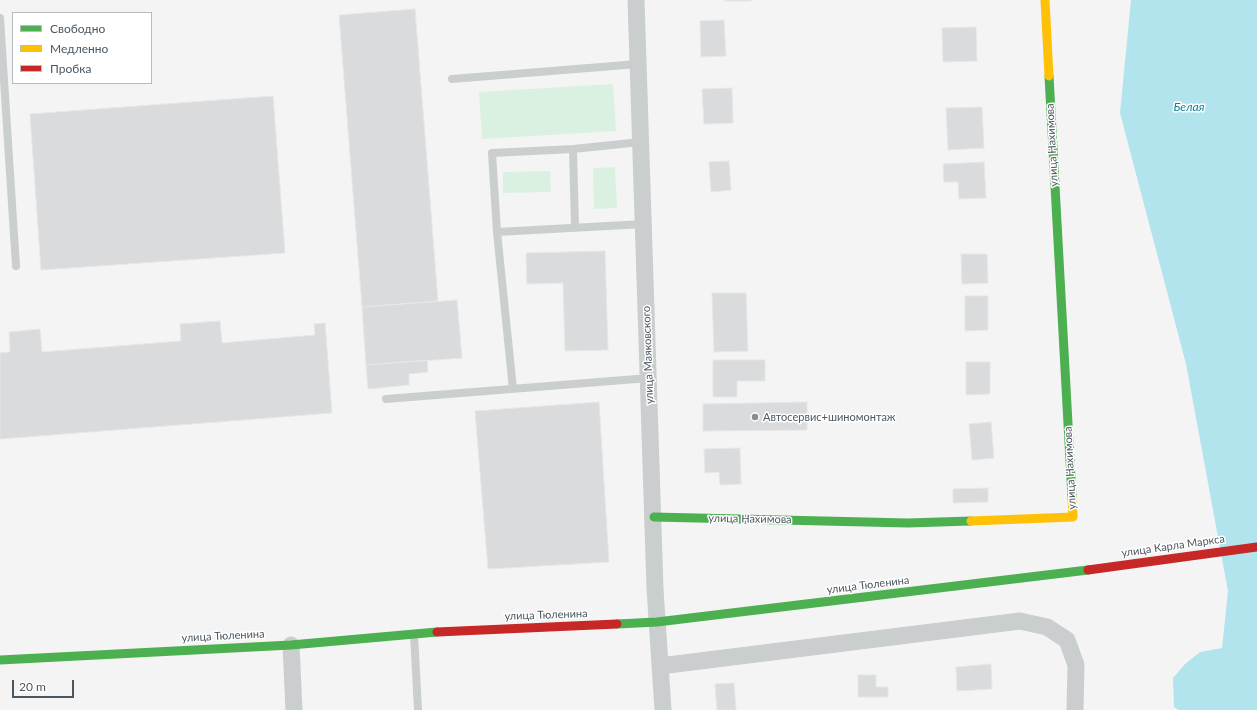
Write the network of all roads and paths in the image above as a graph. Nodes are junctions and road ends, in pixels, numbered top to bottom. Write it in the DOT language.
graph roads {
  1 [pos="636,0"];
  2 [pos="1045,0"];
  3 [pos="0,18"];
  4 [pos="638,64"];
  5 [pos="452,79"];
  6 [pos="3,109"];
  7 [pos="641,142"];
  8 [pos="573,149"];
  9 [pos="644,224"];
  10 [pos="575,228"];
  11 [pos="497,232"];
  12 [pos="16,266"];
  13 [pos="649,378"];
  14 [pos="513,389"];
  15 [pos="386,399"];
  16 [pos="654,517"];
  17 [pos="1257,546"];
  18 [pos="1092,570"];
  19 [pos="657,622"];
  20 [pos="414,633"];
  21 [pos="291,645"];
  22 [pos="0,660"];
  23 [pos="660,666"];
  24 [pos="294,710"];
  25 [pos="418,710"];
  26 [pos="663,710"];
  27 [pos="1075,710"];
  1 -- 4 [label="street, улица Маяковского"];
  2 -- 16 [label="main road, улица Нахимова"];
  3 -- 6 [label="lane"];
  4 -- 5 [label="lane"];
  4 -- 7 [label="street, улица Маяковского"];
  6 -- 12 [label="lane"];
  7 -- 8 [label="lane"];
  7 -- 9 [label="street, улица Маяковского"];
  8 -- 10 [label="lane"];
  8 -- 11 [label="lane"];
  9 -- 10 [label="lane"];
  9 -- 13 [label="street, улица Маяковского"];
  10 -- 11 [label="lane"];
  11 -- 14 [label="lane"];
  13 -- 14 [label="lane"];
  13 -- 16 [label="street, улица Маяковского"];
  14 -- 15 [label="lane"];
  16 -- 19 [label="street, улица Маяковского"];
  17 -- 18 [label="main road, улица Карла Маркса"];
  18 -- 19 [label="main road, улица Тюленина"];
  19 -- 20 [label="main road, улица Тюленина"];
  19 -- 23 [label="street, улица Маяковского"];
  20 -- 21 [label="main road, улица Тюленина"];
  20 -- 25 [label="lane"];
  21 -- 22 [label="main road, улица Тюленина"];
  21 -- 24 [label="street"];
  23 -- 26 [label="street, улица Маяковского"];
  23 -- 27 [label="street"];
}
